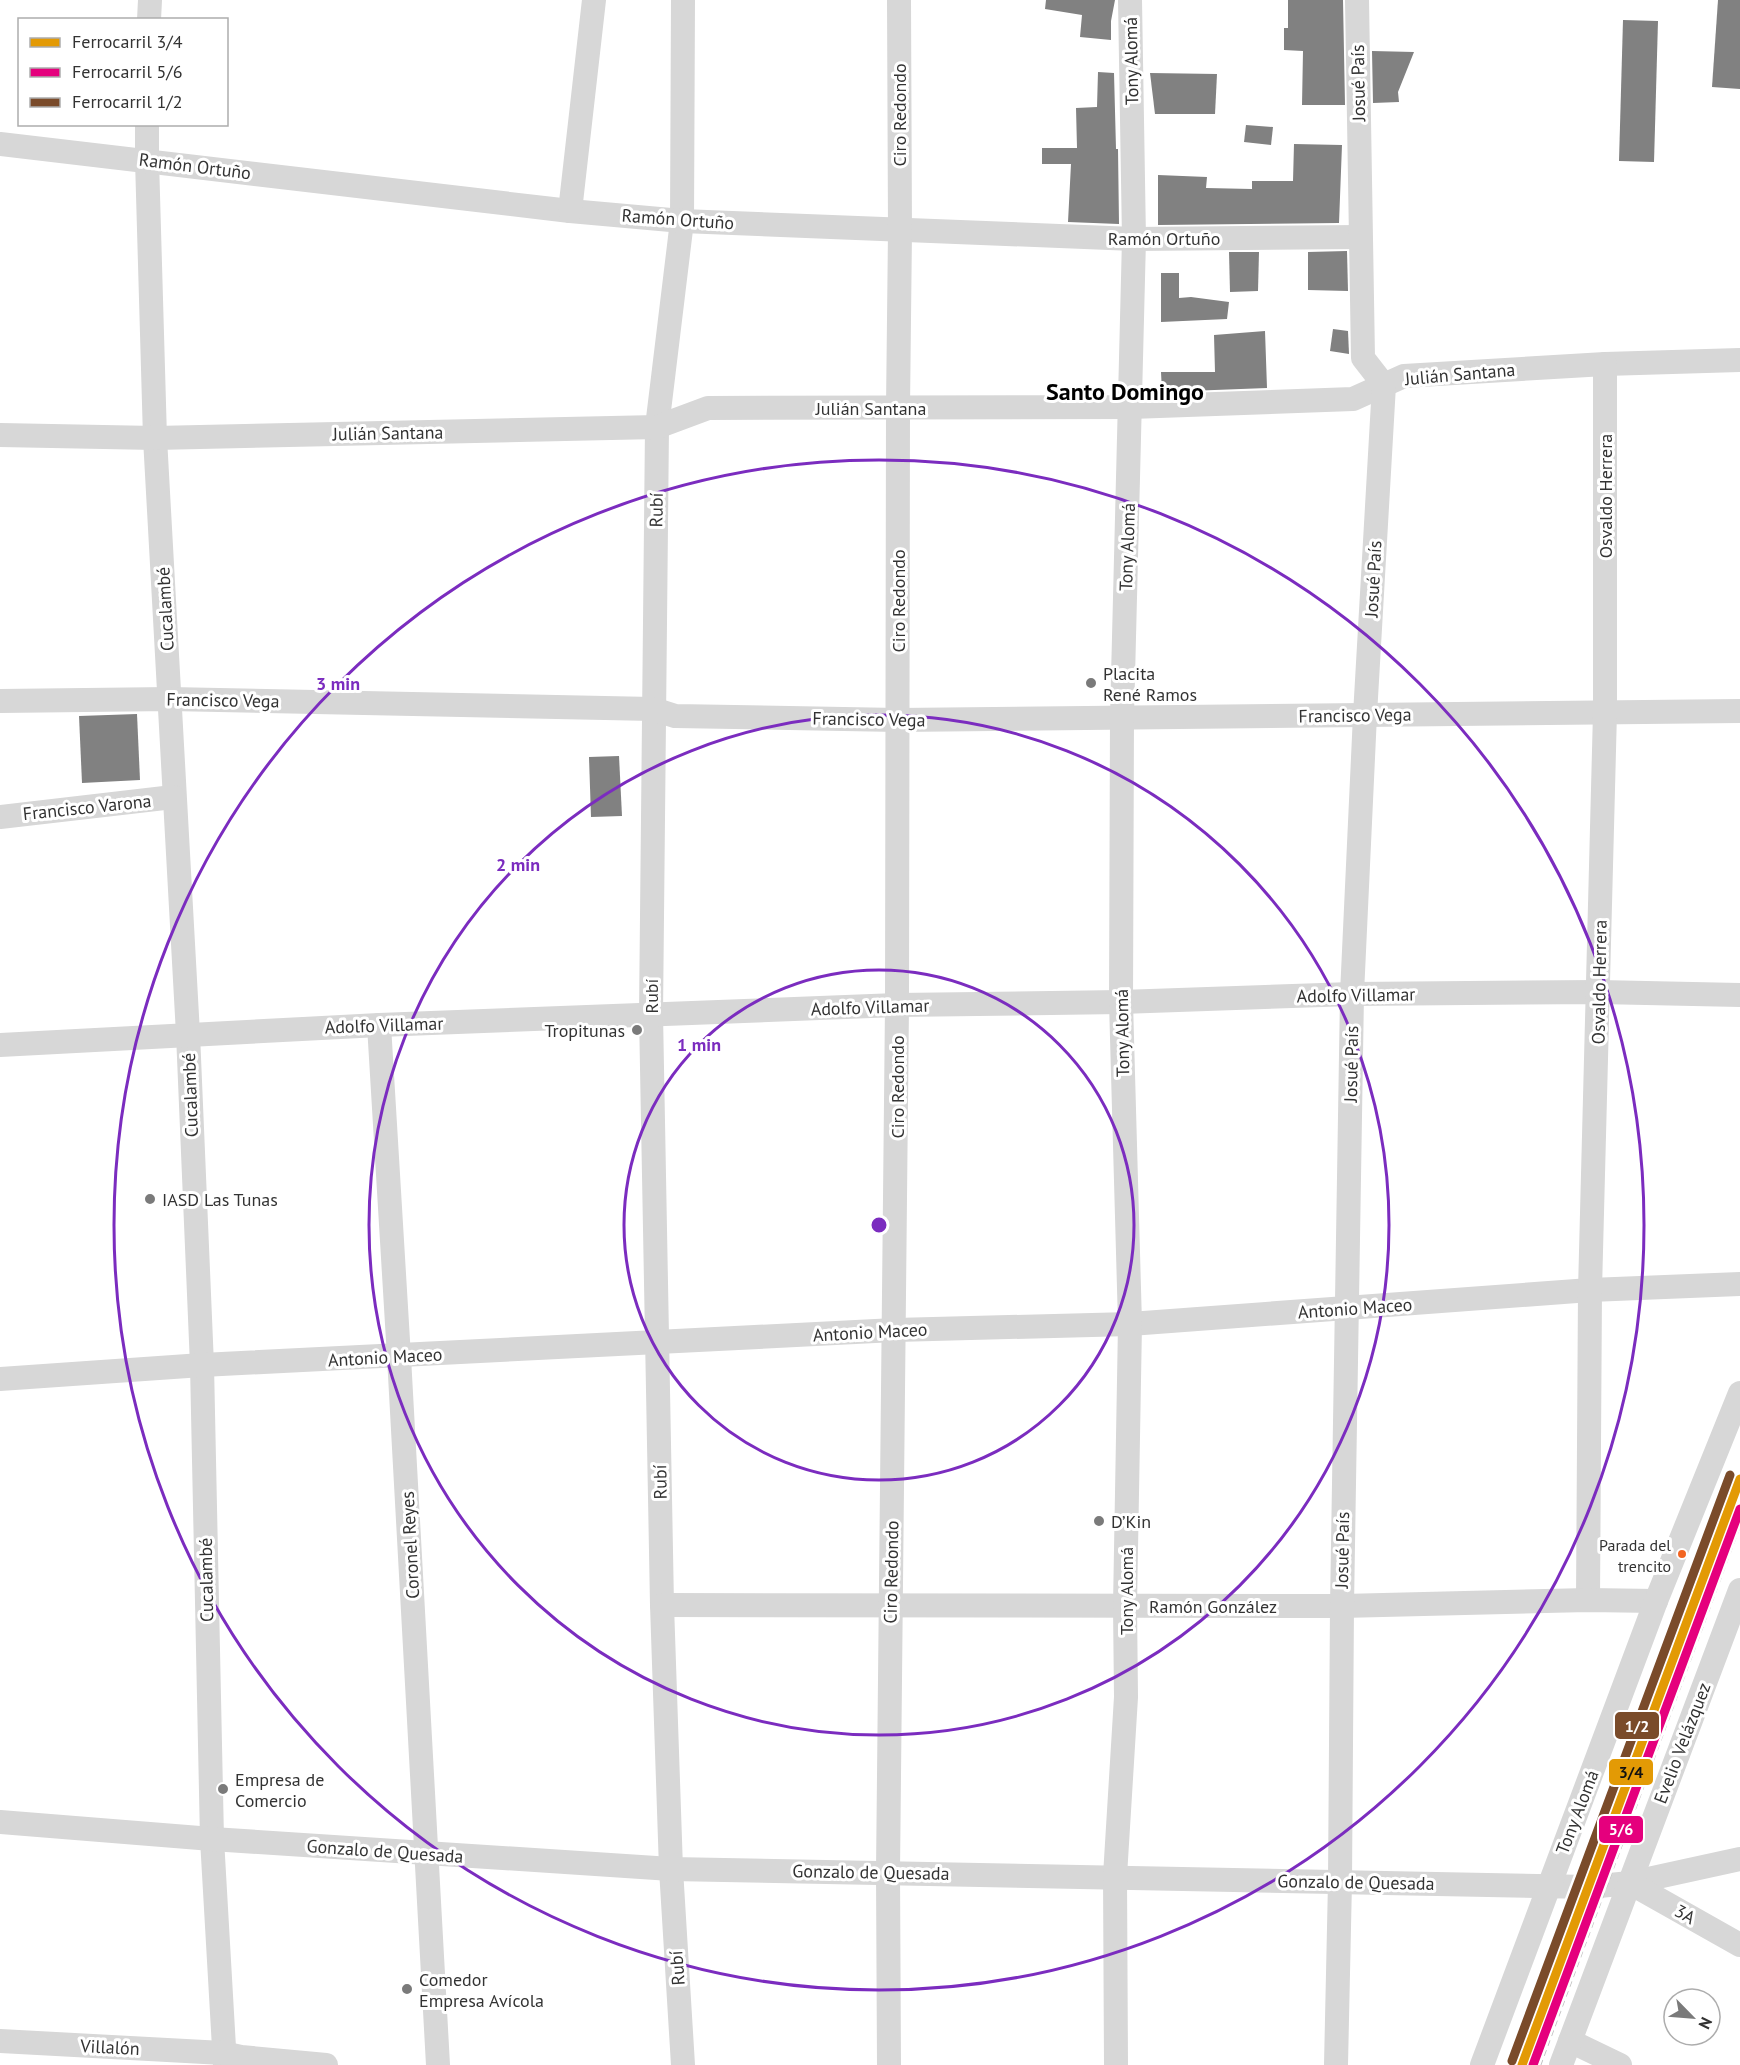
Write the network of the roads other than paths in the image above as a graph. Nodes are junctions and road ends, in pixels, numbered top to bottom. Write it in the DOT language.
graph roads {
  1 [pos="150,0"];
  2 [pos="594,0"];
  3 [pos="683,0"];
  4 [pos="899,0"];
  5 [pos="1130,0"];
  6 [pos="1358,0"];
  7 [pos="149,18"];
  8 [pos="147,126"];
  9 [pos="0,144"];
  10 [pos="147,160"];
  11 [pos="570,211"];
  12 [pos="682,221"];
  13 [pos="900,231"];
  14 [pos="1360,237"];
  15 [pos="1134,239"];
  16 [pos="1740,360"];
  17 [pos="1605,364"];
  18 [pos="1384,385"];
  19 [pos="1131,407"];
  20 [pos="898,408"];
  21 [pos="657,427"];
  22 [pos="0,435"];
  23 [pos="155,438"];
  24 [pos="170,699"];
  25 [pos="0,701"];
  26 [pos="653,709"];
  27 [pos="1740,711"];
  28 [pos="1605,712"];
  29 [pos="1365,715"];
  30 [pos="1122,717"];
  31 [pos="898,720"];
  32 [pos="173,798"];
  33 [pos="0,817"];
  34 [pos="1599,992"];
  35 [pos="1352,994"];
  36 [pos="1740,995"];
  37 [pos="1121,1002"];
  38 [pos="897,1005"];
  39 [pos="651,1014"];
  40 [pos="379,1025"];
  41 [pos="188,1034"];
  42 [pos="0,1045"];
  43 [pos="1740,1284"];
  44 [pos="1590,1290"];
  45 [pos="1346,1308"];
  46 [pos="1130,1324"];
  47 [pos="895,1330"];
  48 [pos="658,1343"];
  49 [pos="399,1357"];
  50 [pos="202,1365"];
  51 [pos="0,1379"];
  52 [pos="1740,1393"];
  53 [pos="1740,1590"];
  54 [pos="1588,1600"];
  55 [pos="1656,1601"];
  56 [pos="662,1605"];
  57 [pos="891,1606"];
  58 [pos="1125,1606"];
  59 [pos="1342,1606"];
  60 [pos="0,1822"];
  61 [pos="212,1839"];
  62 [pos="427,1854"];
  63 [pos="1740,1859"];
  64 [pos="671,1869"];
  65 [pos="888,1872"];
  66 [pos="1115,1876"];
  67 [pos="1340,1882"];
  68 [pos="1630,1882"];
  69 [pos="1549,1885"];
  70 [pos="1740,1945"];
  71 [pos="0,2041"];
  72 [pos="1570,2041"];
  73 [pos="234,2060"];
  74 [pos="326,2065"];
  75 [pos="438,2065"];
  76 [pos="683,2065"];
  77 [pos="889,2065"];
  78 [pos="1116,2065"];
  79 [pos="1336,2065"];
  80 [pos="1482,2065"];
  81 [pos="1561,2065"];
  82 [pos="1620,2065"];
  1 -- 7 [label="street"];
  2 -- 11 [label="street"];
  3 -- 12 [label="street, Rubí"];
  4 -- 13 [label="street, Ciro Redondo"];
  5 -- 15 [label="street, Tony Alomá"];
  6 -- 14 [label="street, Josué País"];
  8 -- 10 [label="street, Cucalambé"];
  9 -- 10 [label="street, Ramón Ortuño"];
  10 -- 11 [label="street, Ramón Ortuño"];
  10 -- 23 [label="street, Cucalambé"];
  11 -- 12 [label="street, Ramón Ortuño"];
  12 -- 13 [label="street, Ramón Ortuño"];
  12 -- 21 [label="street, Rubí"];
  13 -- 15 [label="street, Ramón Ortuño"];
  13 -- 20 [label="street, Ciro Redondo"];
  14 -- 15 [label="street, Ramón Ortuño"];
  14 -- 18 [label="street, Josué País"];
  15 -- 19 [label="street, Tony Alomá"];
  16 -- 17 [label="street, Julián Santana"];
  17 -- 18 [label="street, Julián Santana"];
  17 -- 28 [label="street, Osvaldo Herrera"];
  18 -- 19 [label="street, Julián Santana"];
  18 -- 29 [label="street, Josué País"];
  19 -- 20 [label="street, Julián Santana"];
  19 -- 30 [label="street, Tony Alomá"];
  20 -- 21 [label="street, Julián Santana"];
  20 -- 31 [label="street, Ciro Redondo"];
  21 -- 23 [label="street, Julián Santana"];
  21 -- 26 [label="street, Rubí"];
  22 -- 23 [label="street, Julián Santana"];
  23 -- 24 [label="street, Cucalambé"];
  24 -- 25 [label="street, Francisco Vega"];
  24 -- 26 [label="street, Francisco Vega"];
  24 -- 32 [label="street, Cucalambé"];
  26 -- 31 [label="street, Francisco Vega"];
  26 -- 39 [label="street, Rubí"];
  27 -- 28 [label="street, Francisco Vega"];
  28 -- 29 [label="street, Francisco Vega"];
  28 -- 34 [label="street, Osvaldo Herrera"];
  29 -- 30 [label="street, Francisco Vega"];
  29 -- 35 [label="street, Josué País"];
  30 -- 31 [label="street, Francisco Vega"];
  30 -- 37 [label="street, Tony Alomá"];
  31 -- 38 [label="street, Ciro Redondo"];
  32 -- 33 [label="street, Francisco Varona"];
  32 -- 41 [label="street, Cucalambé"];
  34 -- 35 [label="street, Adolfo Villamar"];
  34 -- 36 [label="street, Adolfo Villamar"];
  34 -- 44 [label="street, Osvaldo Herrera"];
  35 -- 37 [label="street, Adolfo Villamar"];
  35 -- 45 [label="street, Josué País"];
  37 -- 38 [label="street, Adolfo Villamar"];
  37 -- 46 [label="street, Tony Alomá"];
  38 -- 39 [label="street, Adolfo Villamar"];
  38 -- 47 [label="street, Ciro Redondo"];
  39 -- 40 [label="street, Adolfo Villamar"];
  39 -- 48 [label="street, Rubí"];
  40 -- 41 [label="street, Adolfo Villamar"];
  40 -- 49 [label="street, Coronel Reyes"];
  41 -- 42 [label="street, Adolfo Villamar"];
  41 -- 50 [label="street, Cucalambé"];
  43 -- 44 [label="street, Antonio Maceo"];
  44 -- 45 [label="street, Antonio Maceo"];
  44 -- 54 [label="street, Osvaldo Herrera"];
  45 -- 46 [label="street, Antonio Maceo"];
  45 -- 59 [label="street, Josué País"];
  46 -- 47 [label="street, Antonio Maceo"];
  46 -- 58 [label="street, Tony Alomá"];
  47 -- 48 [label="street, Antonio Maceo"];
  47 -- 57 [label="street, Ciro Redondo"];
  48 -- 49 [label="street, Antonio Maceo"];
  48 -- 56 [label="street, Rubí"];
  49 -- 50 [label="street, Antonio Maceo"];
  49 -- 62 [label="street, Coronel Reyes"];
  50 -- 51 [label="street, Antonio Maceo"];
  50 -- 61 [label="street, Cucalambé"];
  52 -- 55 [label="street, Tony Alomá"];
  53 -- 68 [label="street, Evelio Velázquez"];
  54 -- 55 [label="street, Ramón González"];
  54 -- 59 [label="street, Ramón González"];
  55 -- 69 [label="street, Tony Alomá"];
  56 -- 57 [label="street, Ramón González"];
  56 -- 64 [label="street, Rubí"];
  57 -- 58 [label="street, Ramón González"];
  57 -- 65 [label="street, Ciro Redondo"];
  58 -- 59 [label="street, Ramón González"];
  58 -- 66 [label="street, Tony Alomá"];
  59 -- 67 [label="street, Josué País"];
  60 -- 61 [label="street, Gonzalo de Quesada"];
  61 -- 62 [label="street, Gonzalo de Quesada"];
  61 -- 73 [label="street, Cucalambé"];
  62 -- 64 [label="street, Gonzalo de Quesada"];
  62 -- 75 [label="street, Coronel Reyes"];
  63 -- 68 [label="street, Gonzalo de Quesada"];
  64 -- 65 [label="street, Gonzalo de Quesada"];
  64 -- 76 [label="street, Rubí"];
  65 -- 66 [label="street, Gonzalo de Quesada"];
  65 -- 77 [label="street, Ciro Redondo"];
  66 -- 67 [label="street, Gonzalo de Quesada"];
  66 -- 78 [label="street, Tony Alomá"];
  67 -- 69 [label="street, Gonzalo de Quesada"];
  67 -- 79 [label="street, Josué País"];
  68 -- 69 [label="street, Gonzalo de Quesada"];
  68 -- 70 [label="street, 3A"];
  68 -- 72 [label="street, Evelio Velázquez"];
  69 -- 80 [label="street, Tony Alomá"];
  71 -- 73 [label="street, Villalón"];
  72 -- 81 [label="street, Evelio Velázquez"];
  72 -- 82 [label="street"];
  73 -- 74 [label="street, Villalón"];
}
